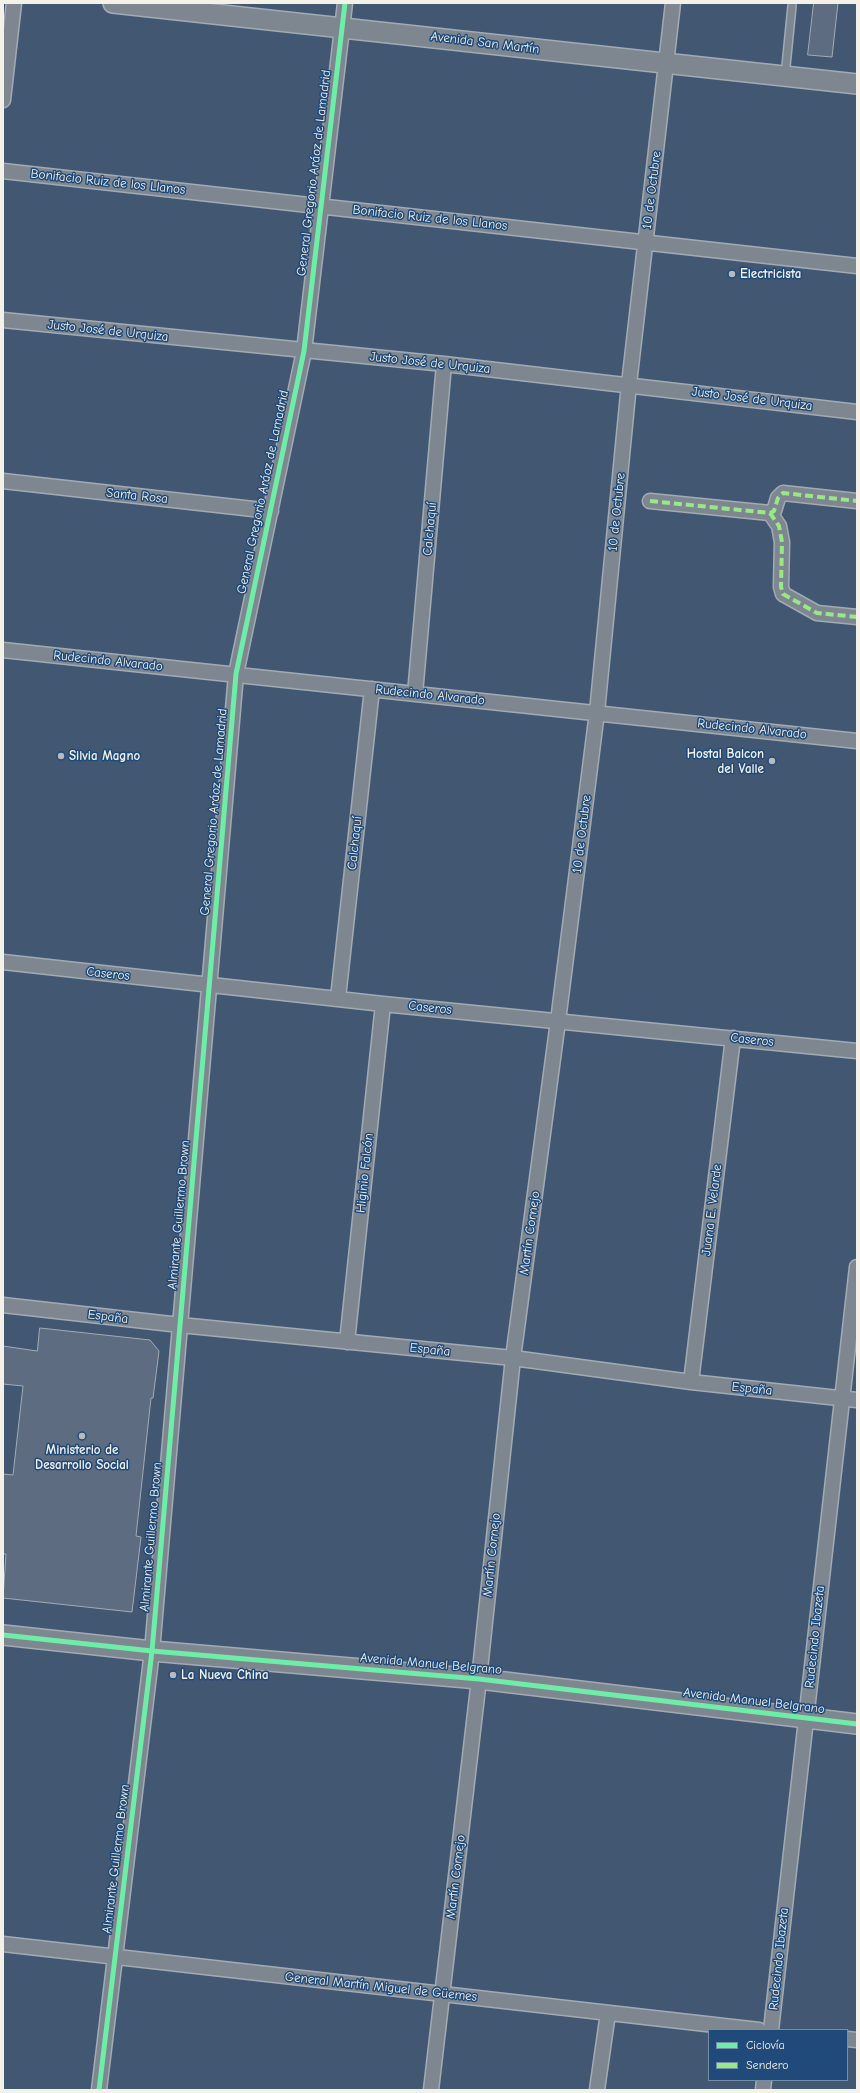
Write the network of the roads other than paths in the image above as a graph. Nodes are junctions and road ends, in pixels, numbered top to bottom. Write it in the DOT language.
graph roads {
  1 [pos="14,3"];
  2 [pos="113,3"];
  3 [pos="344,3"];
  4 [pos="673,3"];
  5 [pos="792,6"];
  6 [pos="342,26"];
  7 [pos="667,64"];
  8 [pos="785,76"];
  9 [pos="857,84"];
  10 [pos="3,100"];
  11 [pos="3,170"];
  12 [pos="321,206"];
  13 [pos="646,242"];
  14 [pos="857,266"];
  15 [pos="3,320"];
  16 [pos="304,351"];
  17 [pos="444,364"];
  18 [pos="629,384"];
  19 [pos="857,412"];
  20 [pos="3,481"];
  21 [pos="650,501"];
  22 [pos="857,501"];
  23 [pos="271,511"];
  24 [pos="770,513"];
  25 [pos="857,617"];
  26 [pos="3,650"];
  27 [pos="236,674"];
  28 [pos="372,689"];
  29 [pos="415,694"];
  30 [pos="597,712"];
  31 [pos="857,741"];
  32 [pos="3,962"];
  33 [pos="210,985"];
  34 [pos="338,998"];
  35 [pos="383,1004"];
  36 [pos="558,1020"];
  37 [pos="733,1038"];
  38 [pos="857,1051"];
  39 [pos="857,1268"];
  40 [pos="3,1305"];
  41 [pos="180,1325"];
  42 [pos="346,1342"];
  43 [pos="513,1358"];
  44 [pos="690,1382"];
  45 [pos="841,1398"];
  46 [pos="857,1400"];
  47 [pos="3,1635"];
  48 [pos="152,1651"];
  49 [pos="479,1679"];
  50 [pos="806,1718"];
  51 [pos="857,1724"];
  52 [pos="3,1944"];
  53 [pos="116,1958"];
  54 [pos="442,1993"];
  55 [pos="608,2013"];
  56 [pos="750,2029"];
  57 [pos="771,2029"];
  58 [pos="100,2090"];
  59 [pos="431,2090"];
  60 [pos="597,2090"];
  1 -- 10 [label="street"];
  2 -- 6 [label="main road, Avenida San Martín"];
  3 -- 6 [label="street, General Gregorio Aráoz de Lamadrid"];
  4 -- 7 [label="street, 10 de Octubre"];
  5 -- 8 [label="lane"];
  6 -- 7 [label="main road, Avenida San Martín"];
  6 -- 12 [label="street, General Gregorio Aráoz de Lamadrid"];
  7 -- 8 [label="main road, Avenida San Martín"];
  7 -- 13 [label="street, 10 de Octubre"];
  8 -- 9 [label="main road, Avenida San Martín"];
  11 -- 12 [label="street, Bonifacio Ruiz de los Llanos"];
  12 -- 13 [label="street, Bonifacio Ruiz de los Llanos"];
  12 -- 16 [label="street, General Gregorio Aráoz de Lamadrid"];
  13 -- 14 [label="street, Bonifacio Ruiz de los Llanos"];
  13 -- 18 [label="street, 10 de Octubre"];
  15 -- 16 [label="street, Justo José de Urquiza"];
  16 -- 17 [label="street, Justo José de Urquiza"];
  16 -- 23 [label="street, General Gregorio Aráoz de Lamadrid"];
  17 -- 18 [label="street, Justo José de Urquiza"];
  17 -- 29 [label="street, Calchaquí"];
  18 -- 19 [label="street, Justo José de Urquiza"];
  18 -- 30 [label="street, 10 de Octubre"];
  20 -- 23 [label="street, Santa Rosa"];
  21 -- 24 [label="street"];
  22 -- 24 [label="street"];
  23 -- 27 [label="street, General Gregorio Aráoz de Lamadrid"];
  24 -- 25 [label="street"];
  26 -- 27 [label="street, Rudecindo Alvarado"];
  27 -- 28 [label="street, Rudecindo Alvarado"];
  27 -- 33 [label="street, General Gregorio Aráoz de Lamadrid"];
  28 -- 29 [label="street, Rudecindo Alvarado"];
  28 -- 34 [label="street, Calchaquí"];
  29 -- 30 [label="street, Rudecindo Alvarado"];
  30 -- 31 [label="street, Rudecindo Alvarado"];
  30 -- 36 [label="street, 10 de Octubre"];
  32 -- 33 [label="street, Caseros"];
  33 -- 34 [label="street, Caseros"];
  33 -- 41 [label="street, Almirante Guillermo Brown"];
  34 -- 35 [label="street, Caseros"];
  35 -- 36 [label="street, Caseros"];
  35 -- 42 [label="street, Higinio Falcón"];
  36 -- 37 [label="street, Caseros"];
  36 -- 43 [label="street, Martín Cornejo"];
  37 -- 38 [label="street, Caseros"];
  37 -- 44 [label="street, Juana E. Velarde"];
  39 -- 45 [label="street, Rudecindo Ibazeta"];
  40 -- 41 [label="street, España"];
  41 -- 42 [label="street, España"];
  41 -- 48 [label="street, Almirante Guillermo Brown"];
  42 -- 43 [label="street, España"];
  43 -- 44 [label="street, España"];
  43 -- 49 [label="street, Martín Cornejo"];
  44 -- 45 [label="street, España"];
  45 -- 46 [label="street, España"];
  45 -- 50 [label="street, Rudecindo Ibazeta"];
  47 -- 48 [label="main road, Avenida Manuel Belgrano"];
  48 -- 49 [label="main road, Avenida Manuel Belgrano"];
  48 -- 53 [label="street, Almirante Guillermo Brown"];
  49 -- 50 [label="main road, Avenida Manuel Belgrano"];
  49 -- 54 [label="street, Martín Cornejo"];
  50 -- 51 [label="main road, Avenida Manuel Belgrano"];
  50 -- 57 [label="street, Rudecindo Ibazeta"];
  52 -- 53 [label="street, General Martín Miguel de Güemes"];
  53 -- 54 [label="street, General Martín Miguel de Güemes"];
  53 -- 58 [label="street, Almirante Guillermo Brown"];
  54 -- 55 [label="street, General Martín Miguel de Güemes"];
  54 -- 59 [label="street, Martín Cornejo"];
  55 -- 56 [label="street, General Martín Miguel de Güemes"];
  55 -- 60 [label="street"];
}
